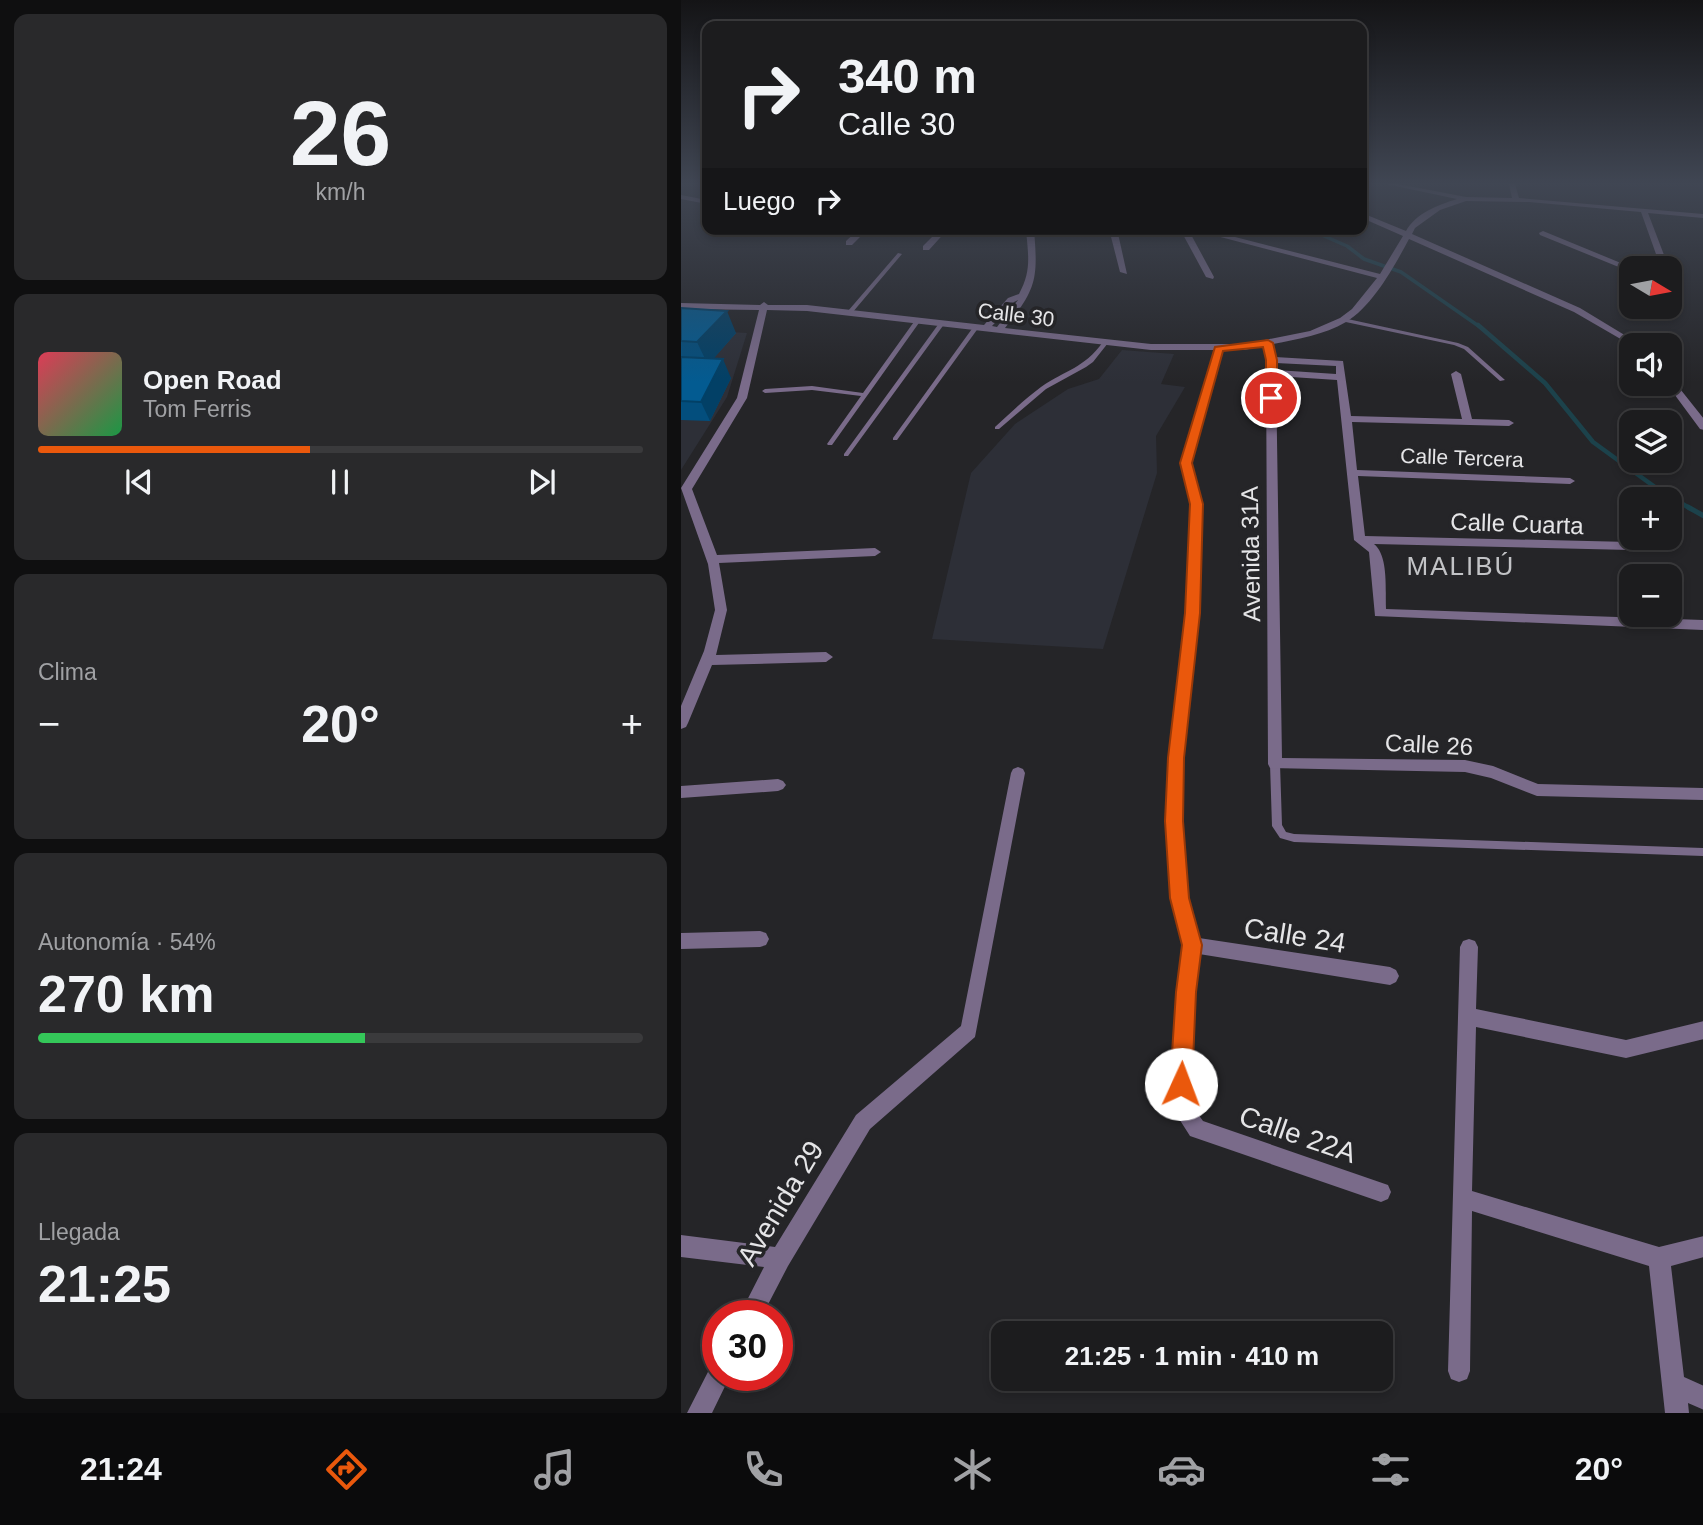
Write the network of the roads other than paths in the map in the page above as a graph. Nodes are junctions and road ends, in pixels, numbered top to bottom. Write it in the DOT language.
graph roads {
  1 [pos="1031,250"];
  2 [pos="1118,250"];
  3 [pos="1195,250"];
  4 [pos="1280,250"];
  5 [pos="1399,250"];
  6 [pos="1442,250"];
  7 [pos="1583,250"];
  8 [pos="900,254"];
  9 [pos="1619,265"];
  10 [pos="1388,270"];
  11 [pos="1124,272"];
  12 [pos="1210,277"];
  13 [pos="1022,295"];
  14 [pos="764,305"];
  15 [pos="681,306"];
  16 [pos="850,312"];
  17 [pos="918,320"];
  18 [pos="1343,320"];
  19 [pos="942,323"];
  20 [pos="981,328"];
  21 [pos="999,330"];
  22 [pos="1619,334"];
  23 [pos="1105,343"];
  24 [pos="1268,343"];
  25 [pos="1219,349"];
  26 [pos="1271,367"];
  27 [pos="1456,374"];
  28 [pos="1341,377"];
  29 [pos="1502,380"];
  30 [pos="765,391"];
  31 [pos="865,395"];
  32 [pos="1680,396"];
  33 [pos="1346,419"];
  34 [pos="1468,422"];
  35 [pos="1509,423"];
  36 [pos="1703,427"];
  37 [pos="997,428"];
  38 [pos="896,439"];
  39 [pos="830,443"];
  40 [pos="846,455"];
  41 [pos="1352,473"];
  42 [pos="1570,481"];
  43 [pos="1360,540"];
  44 [pos="1619,546"];
  45 [pos="875,552"];
  46 [pos="711,559"];
  47 [pos="1703,625"];
  48 [pos="826,657"];
  49 [pos="707,660"];
  50 [pos="681,723"];
  51 [pos="1275,764"];
  52 [pos="1018,773"];
  53 [pos="778,785"];
  54 [pos="681,792"];
  55 [pos="1703,794"];
  56 [pos="1703,852"];
  57 [pos="760,939"];
  58 [pos="681,941"];
  59 [pos="1192,945"];
  60 [pos="1469,947"];
  61 [pos="1390,976"];
  62 [pos="1466,1016"];
  63 [pos="1703,1030"];
  64 [pos="1381,1192"];
  65 [pos="1462,1198"];
  66 [pos="681,1245"];
  67 [pos="1703,1246"];
  68 [pos="780,1258"];
  69 [pos="1659,1258"];
  70 [pos="758,1300"];
  71 [pos="1459,1371"];
  72 [pos="1674,1384"];
  73 [pos="710,1391"];
  74 [pos="1703,1399"];
  75 [pos="699,1413"];
  76 [pos="1677,1413"];
  1 -- 13 [label="street"];
  2 -- 11 [label="street"];
  3 -- 12 [label="street"];
  4 -- 10 [label="street"];
  5 -- 10 [label="street"];
  6 -- 22 [label="street"];
  7 -- 9 [label="street"];
  8 -- 16 [label="lane"];
  10 -- 18 [label="street"];
  13 -- 20 [label="street"];
  13 -- 21 [label="street"];
  14 -- 15 [label="street, Calle 30"];
  14 -- 16 [label="street, Calle 30"];
  14 -- 46 [label="street"];
  16 -- 17 [label="street, Calle 30"];
  17 -- 19 [label="street, Calle 30"];
  17 -- 31 [label="lane"];
  18 -- 24 [label="street, Calle 30"];
  18 -- 29 [label="lane"];
  19 -- 20 [label="street, Calle 30"];
  19 -- 40 [label="lane"];
  20 -- 21 [label="street, Calle 30"];
  20 -- 38 [label="lane"];
  21 -- 23 [label="street, Calle 30"];
  23 -- 25 [label="street, Calle 30"];
  23 -- 37 [label="lane"];
  24 -- 25 [label="street, Calle 30"];
  24 -- 26 [label="street, Avenida 31A"];
  25 -- 59 [label="street"];
  26 -- 28 [label="street"];
  26 -- 28 [label="street"];
  26 -- 51 [label="street, Avenida 31A"];
  27 -- 34 [label="street"];
  28 -- 33 [label="street"];
  30 -- 31 [label="lane"];
  31 -- 39 [label="lane"];
  32 -- 36 [label="street"];
  33 -- 34 [label="street"];
  33 -- 41 [label="street"];
  34 -- 35 [label="street"];
  41 -- 42 [label="street, Calle Tercera"];
  41 -- 43 [label="street"];
  43 -- 44 [label="street, Calle Cuarta"];
  43 -- 47 [label="street"];
  45 -- 46 [label="street"];
  46 -- 49 [label="street"];
  48 -- 49 [label="street"];
  49 -- 50 [label="street"];
  51 -- 55 [label="street, Calle 26"];
  51 -- 56 [label="lane"];
  52 -- 68 [label="street, Avenida 29"];
  53 -- 54 [label="street"];
  57 -- 58 [label="street"];
  59 -- 61 [label="street, Calle 24"];
  59 -- 64 [label="street, Calle 22A"];
  60 -- 62 [label="street"];
  62 -- 63 [label="street"];
  62 -- 65 [label="street"];
  65 -- 69 [label="street"];
  65 -- 71 [label="street"];
  66 -- 68 [label="street"];
  67 -- 69 [label="street"];
  68 -- 70 [label="street, Avenida 29"];
  69 -- 72 [label="street"];
  72 -- 74 [label="street"];
  72 -- 76 [label="street"];
  73 -- 75 [label="street"];
}
